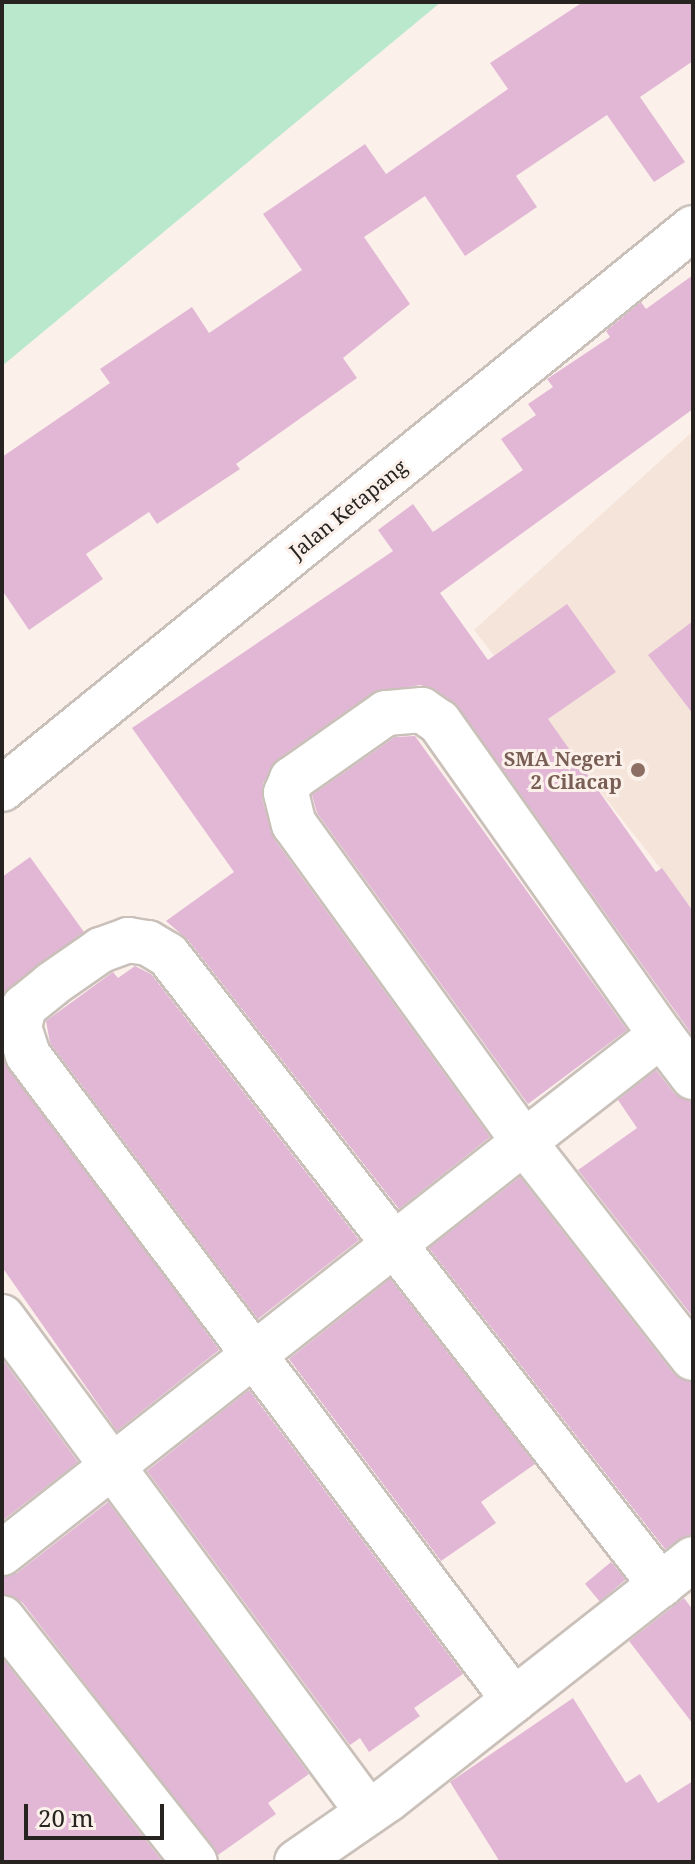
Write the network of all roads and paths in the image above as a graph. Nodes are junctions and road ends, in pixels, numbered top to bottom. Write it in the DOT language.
graph roads {
  1 [pos="693,228"];
  2 [pos="2,789"];
  3 [pos="661,1035"];
  4 [pos="693,1077"];
  5 [pos="524,1142"];
  6 [pos="392,1246"];
  7 [pos="2,1317"];
  8 [pos="251,1356"];
  9 [pos="693,1358"];
  10 [pos="112,1466"];
  11 [pos="2,1553"];
  12 [pos="677,1572"];
  13 [pos="2,1618"];
  14 [pos="514,1700"];
  15 [pos="368,1812"];
  16 [pos="195,1862"];
  17 [pos="297,1862"];
  1 -- 2 [label="street, Jalan Ketapang"];
  3 -- 4 [label="street"];
  3 -- 5 [label="street"];
  3 -- 5 [label="street"];
  5 -- 6 [label="street"];
  5 -- 9 [label="street"];
  6 -- 8 [label="street"];
  6 -- 8 [label="street"];
  6 -- 12 [label="street"];
  7 -- 10 [label="street"];
  8 -- 10 [label="street"];
  8 -- 14 [label="street"];
  10 -- 11 [label="street"];
  10 -- 15 [label="street"];
  12 -- 14 [label="street"];
  13 -- 16 [label="street"];
  14 -- 15 [label="street"];
  15 -- 17 [label="street"];
}
